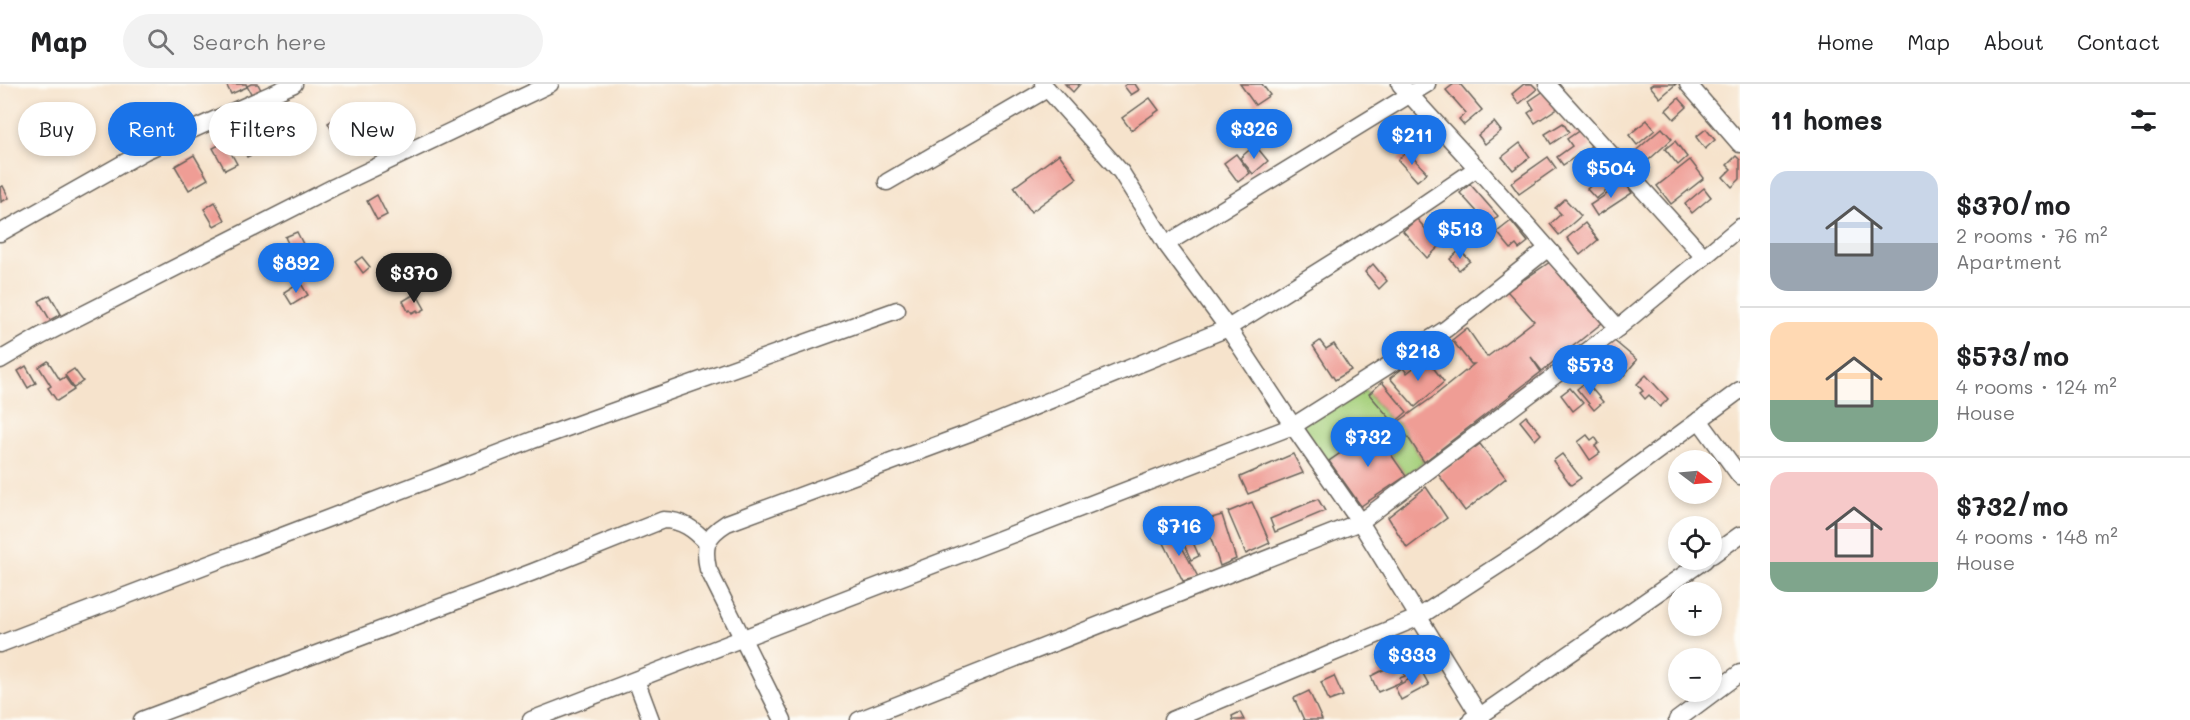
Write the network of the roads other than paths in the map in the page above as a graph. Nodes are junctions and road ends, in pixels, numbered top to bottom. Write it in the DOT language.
graph roads {
  1 [pos="294,84"];
  2 [pos="550,84"];
  3 [pos="1427,84"];
  4 [pos="1547,84"];
  5 [pos="1688,84"];
  6 [pos="1045,86"];
  7 [pos="1405,89"];
  8 [pos="1740,144"];
  9 [pos="1477,168"];
  10 [pos="887,182"];
  11 [pos="1740,227"];
  12 [pos="0,233"];
  13 [pos="1166,244"];
  14 [pos="1547,249"];
  15 [pos="1704,257"];
  16 [pos="897,310"];
  17 [pos="1228,328"];
  18 [pos="1618,328"];
  19 [pos="0,360"];
  20 [pos="1740,390"];
  21 [pos="1699,420"];
  22 [pos="1293,426"];
  23 [pos="1740,476"];
  24 [pos="1360,522"];
  25 [pos="1740,535"];
  26 [pos="707,543"];
  27 [pos="1722,548"];
  28 [pos="1691,570"];
  29 [pos="1418,618"];
  30 [pos="743,639"];
  31 [pos="0,644"];
  32 [pos="1740,673"];
  33 [pos="636,680"];
  34 [pos="1478,719"];
  35 [pos="142,720"];
  36 [pos="531,720"];
  37 [pos="651,720"];
  38 [pos="783,720"];
  39 [pos="859,720"];
  40 [pos="1172,720"];
  41 [pos="1677,720"];
  1 -- 12 [label="street"];
  2 -- 19 [label="street"];
  3 -- 7 [label="street"];
  4 -- 15 [label="street"];
  5 -- 8 [label="street"];
  6 -- 10 [label="street"];
  6 -- 13 [label="street"];
  7 -- 9 [label="street"];
  7 -- 13 [label="street"];
  9 -- 14 [label="street"];
  9 -- 17 [label="street"];
  11 -- 15 [label="street"];
  13 -- 17 [label="street"];
  14 -- 18 [label="street"];
  14 -- 22 [label="street"];
  15 -- 18 [label="street"];
  16 -- 31 [label="street"];
  17 -- 22 [label="street"];
  17 -- 26 [label="street"];
  18 -- 24 [label="street"];
  20 -- 21 [label="street"];
  21 -- 23 [label="street"];
  21 -- 29 [label="street"];
  22 -- 24 [label="street"];
  22 -- 30 [label="street"];
  24 -- 29 [label="street"];
  24 -- 39 [label="street"];
  25 -- 27 [label="street"];
  26 -- 30 [label="street"];
  26 -- 35 [label="street"];
  28 -- 34 [label="street"];
  29 -- 34 [label="street"];
  29 -- 40 [label="street"];
  30 -- 33 [label="street"];
  30 -- 38 [label="street"];
  32 -- 41 [label="street"];
  33 -- 36 [label="street"];
  33 -- 37 [label="street"];
}
